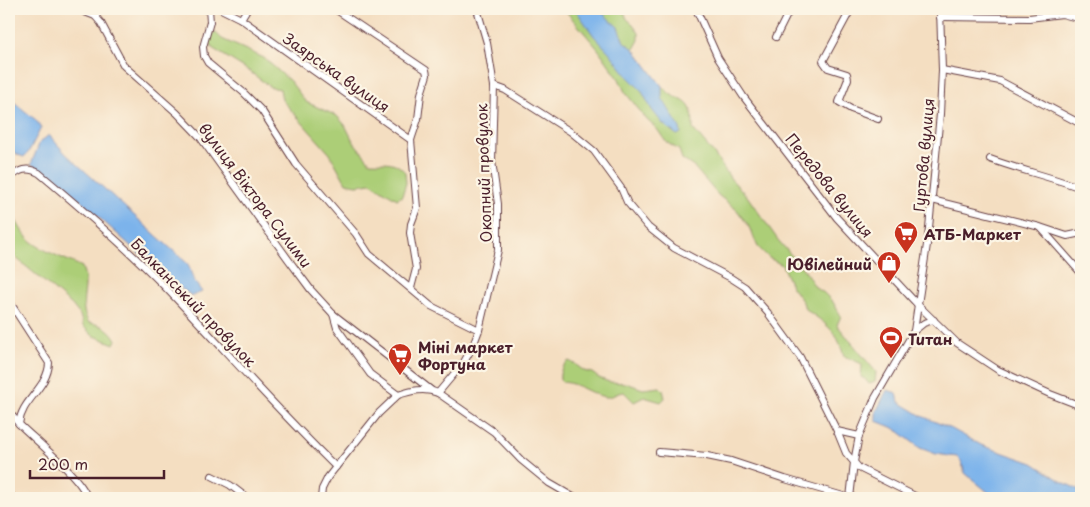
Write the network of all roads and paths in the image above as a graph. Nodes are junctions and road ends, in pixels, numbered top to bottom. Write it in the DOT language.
graph roads {
  1 [pos="77,9"];
  2 [pos="101,9"];
  3 [pos="209,9"];
  4 [pos="221,9"];
  5 [pos="247,9"];
  6 [pos="335,9"];
  7 [pos="477,9"];
  8 [pos="696,9"];
  9 [pos="790,9"];
  10 [pos="851,9"];
  11 [pos="940,9"];
  12 [pos="95,16"];
  13 [pos="940,17"];
  14 [pos="1081,18"];
  15 [pos="241,19"];
  16 [pos="776,36"];
  17 [pos="942,70"];
  18 [pos="494,86"];
  19 [pos="878,119"];
  20 [pos="1081,124"];
  21 [pos="412,140"];
  22 [pos="990,159"];
  23 [pos="9,178"];
  24 [pos="1081,188"];
  25 [pos="932,200"];
  26 [pos="1040,227"];
  27 [pos="1081,233"];
  28 [pos="1081,273"];
  29 [pos="411,288"];
  30 [pos="9,301"];
  31 [pos="917,304"];
  32 [pos="333,314"];
  33 [pos="934,320"];
  34 [pos="479,330"];
  35 [pos="914,331"];
  36 [pos="431,390"];
  37 [pos="438,394"];
  38 [pos="398,395"];
  39 [pos="1081,406"];
  40 [pos="9,412"];
  41 [pos="19,424"];
  42 [pos="837,431"];
  43 [pos="859,436"];
  44 [pos="659,452"];
  45 [pos="854,462"];
  46 [pos="336,467"];
  47 [pos="212,476"];
  48 [pos="9,494"];
  49 [pos="14,498"];
  50 [pos="86,498"];
  51 [pos="247,498"];
  52 [pos="321,498"];
  53 [pos="575,498"];
  54 [pos="850,498"];
  55 [pos="919,498"];
  1 -- 12 [label="street"];
  2 -- 12 [label="street"];
  3 -- 29 [label="street"];
  4 -- 15 [label="street, Заярська вулиця"];
  5 -- 15 [label="street"];
  6 -- 21 [label="street"];
  7 -- 18 [label="street, Окопний провулок"];
  8 -- 31 [label="street, Передова вулиця"];
  9 -- 16 [label="street"];
  10 -- 19 [label="street"];
  11 -- 13 [label="street, Гуртова вулиця"];
  12 -- 32 [label="street, вулиця Віктора Сулими"];
  13 -- 14 [label="street"];
  13 -- 17 [label="street, Гуртова вулиця"];
  15 -- 21 [label="street, Заярська вулиця"];
  17 -- 20 [label="street"];
  17 -- 25 [label="street, Гуртова вулиця"];
  18 -- 34 [label="street, Окопний провулок"];
  18 -- 42 [label="street"];
  21 -- 29 [label="street"];
  22 -- 24 [label="street"];
  23 -- 46 [label="street, Балканський провулок"];
  25 -- 26 [label="street"];
  25 -- 31 [label="street, Гуртова вулиця"];
  26 -- 27 [label="street"];
  26 -- 28 [label="street"];
  29 -- 34 [label="street"];
  30 -- 41 [label="street"];
  31 -- 33 [label="street, Передова вулиця"];
  31 -- 35 [label="street, Гуртова вулиця"];
  32 -- 36 [label="street, вулиця Віктора Сулими"];
  32 -- 38 [label="street, вулиця Віктора Сулими"];
  33 -- 35 [label="street"];
  33 -- 39 [label="street, Передова вулиця"];
  34 -- 37 [label="street, Окопний провулок"];
  35 -- 43 [label="street, Гуртова вулиця"];
  36 -- 37 [label="street, вулиця Віктора Сулими"];
  36 -- 38 [label="street"];
  37 -- 53 [label="street, вулиця Віктора Сулими"];
  38 -- 46 [label="street"];
  40 -- 41 [label="street"];
  41 -- 50 [label="street"];
  42 -- 43 [label="street"];
  42 -- 45 [label="street"];
  43 -- 45 [label="street, Гуртова вулиця"];
  44 -- 54 [label="street"];
  45 -- 54 [label="street, Гуртова вулиця"];
  45 -- 55 [label="street"];
  46 -- 52 [label="street"];
  47 -- 51 [label="street"];
  48 -- 49 [label="street"];
}
